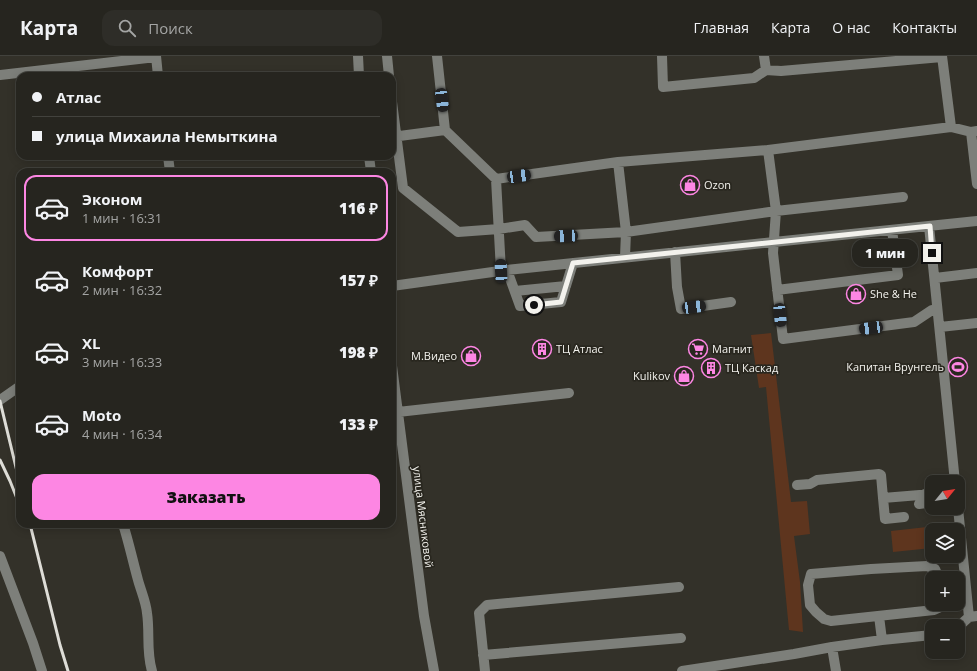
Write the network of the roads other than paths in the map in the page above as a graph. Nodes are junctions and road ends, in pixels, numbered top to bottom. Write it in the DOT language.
graph roads {
  1 [pos="156,56"];
  2 [pos="358,56"];
  3 [pos="387,56"];
  4 [pos="437,56"];
  5 [pos="662,56"];
  6 [pos="764,56"];
  7 [pos="942,56"];
  8 [pos="766,70"];
  9 [pos="25,72"];
  10 [pos="158,72"];
  11 [pos="359,72"];
  12 [pos="389,72"];
  13 [pos="16,73"];
  14 [pos="0,75"];
  15 [pos="951,127"];
  16 [pos="445,130"];
  17 [pos="974,131"];
  18 [pos="396,136"];
  19 [pos="396,148"];
  20 [pos="768,150"];
  21 [pos="618,162"];
  22 [pos="496,180"];
  23 [pos="977,184"];
  24 [pos="903,197"];
  25 [pos="776,211"];
  26 [pos="977,221"];
  27 [pos="930,226"];
  28 [pos="499,229"];
  29 [pos="892,230"];
  30 [pos="626,232"];
  31 [pos="774,242"];
  32 [pos="675,252"];
  33 [pos="625,257"];
  34 [pos="573,263"];
  35 [pos="504,270"];
  36 [pos="977,273"];
  37 [pos="935,278"];
  38 [pos="396,285"];
  39 [pos="566,286"];
  40 [pos="777,290"];
  41 [pos="515,291"];
  42 [pos="731,302"];
  43 [pos="932,310"];
  44 [pos="977,323"];
  45 [pos="940,327"];
  46 [pos="16,389"];
  47 [pos="569,393"];
  48 [pos="396,397"];
  49 [pos="0,400"];
  50 [pos="398,412"];
  51 [pos="954,475"];
  52 [pos="797,485"];
  53 [pos="925,494"];
  54 [pos="883,498"];
  55 [pos="925,503"];
  56 [pos="920,504"];
  57 [pos="959,515"];
  58 [pos="904,517"];
  59 [pos="124,528"];
  60 [pos="0,556"];
  61 [pos="936,571"];
  62 [pos="679,587"];
  63 [pos="925,611"];
  64 [pos="879,616"];
  65 [pos="973,616"];
  66 [pos="925,636"];
  67 [pos="681,638"];
  68 [pos="882,640"];
  69 [pos="832,647"];
  70 [pos="483,655"];
  71 [pos="703,669"];
  72 [pos="42,671"];
  73 [pos="152,671"];
  74 [pos="434,671"];
  75 [pos="485,671"];
  76 [pos="682,671"];
  77 [pos="836,671"];
  1 -- 9 [label="street"];
  1 -- 10 [label="street"];
  2 -- 11 [label="street"];
  3 -- 12 [label="street"];
  4 -- 16 [label="street"];
  5 -- 8 [label="street"];
  6 -- 8 [label="street"];
  7 -- 8 [label="street"];
  7 -- 15 [label="street"];
  13 -- 14 [label="street"];
  15 -- 17 [label="street"];
  15 -- 20 [label="street"];
  16 -- 18 [label="street"];
  16 -- 22 [label="street"];
  17 -- 23 [label="street"];
  19 -- 28 [label="street"];
  20 -- 21 [label="street"];
  20 -- 25 [label="street"];
  21 -- 22 [label="street"];
  21 -- 30 [label="street"];
  22 -- 28 [label="street"];
  24 -- 25 [label="street"];
  25 -- 30 [label="street"];
  25 -- 31 [label="street"];
  26 -- 27 [label="street"];
  27 -- 29 [label="street"];
  27 -- 37 [label="street"];
  28 -- 30 [label="street"];
  28 -- 35 [label="street"];
  29 -- 31 [label="street"];
  29 -- 40 [label="street"];
  30 -- 33 [label="street"];
  31 -- 32 [label="street"];
  31 -- 40 [label="street"];
  32 -- 33 [label="street"];
  32 -- 42 [label="street"];
  33 -- 34 [label="street"];
  34 -- 35 [label="street"];
  34 -- 39 [label="street"];
  35 -- 38 [label="street"];
  35 -- 41 [label="street"];
  36 -- 37 [label="street"];
  37 -- 45 [label="street"];
  39 -- 41 [label="street"];
  39 -- 41 [label="street"];
  40 -- 43 [label="street"];
  44 -- 45 [label="street"];
  45 -- 51 [label="street"];
  46 -- 49 [label="street"];
  47 -- 50 [label="street"];
  48 -- 50 [label="street, улица Мясниковой"];
  50 -- 74 [label="street, улица Мясниковой"];
  52 -- 54 [label="street"];
  53 -- 54 [label="street"];
  54 -- 58 [label="street"];
  55 -- 56 [label="street"];
  57 -- 65 [label="street"];
  59 -- 73 [label="street"];
  60 -- 72 [label="street"];
  61 -- 64 [label="street"];
  62 -- 70 [label="street"];
  63 -- 64 [label="street"];
  64 -- 68 [label="street"];
  66 -- 68 [label="street"];
  67 -- 70 [label="street"];
  68 -- 69 [label="street"];
  69 -- 71 [label="street"];
  69 -- 77 [label="street"];
  70 -- 75 [label="street"];
  71 -- 76 [label="street"];
}
